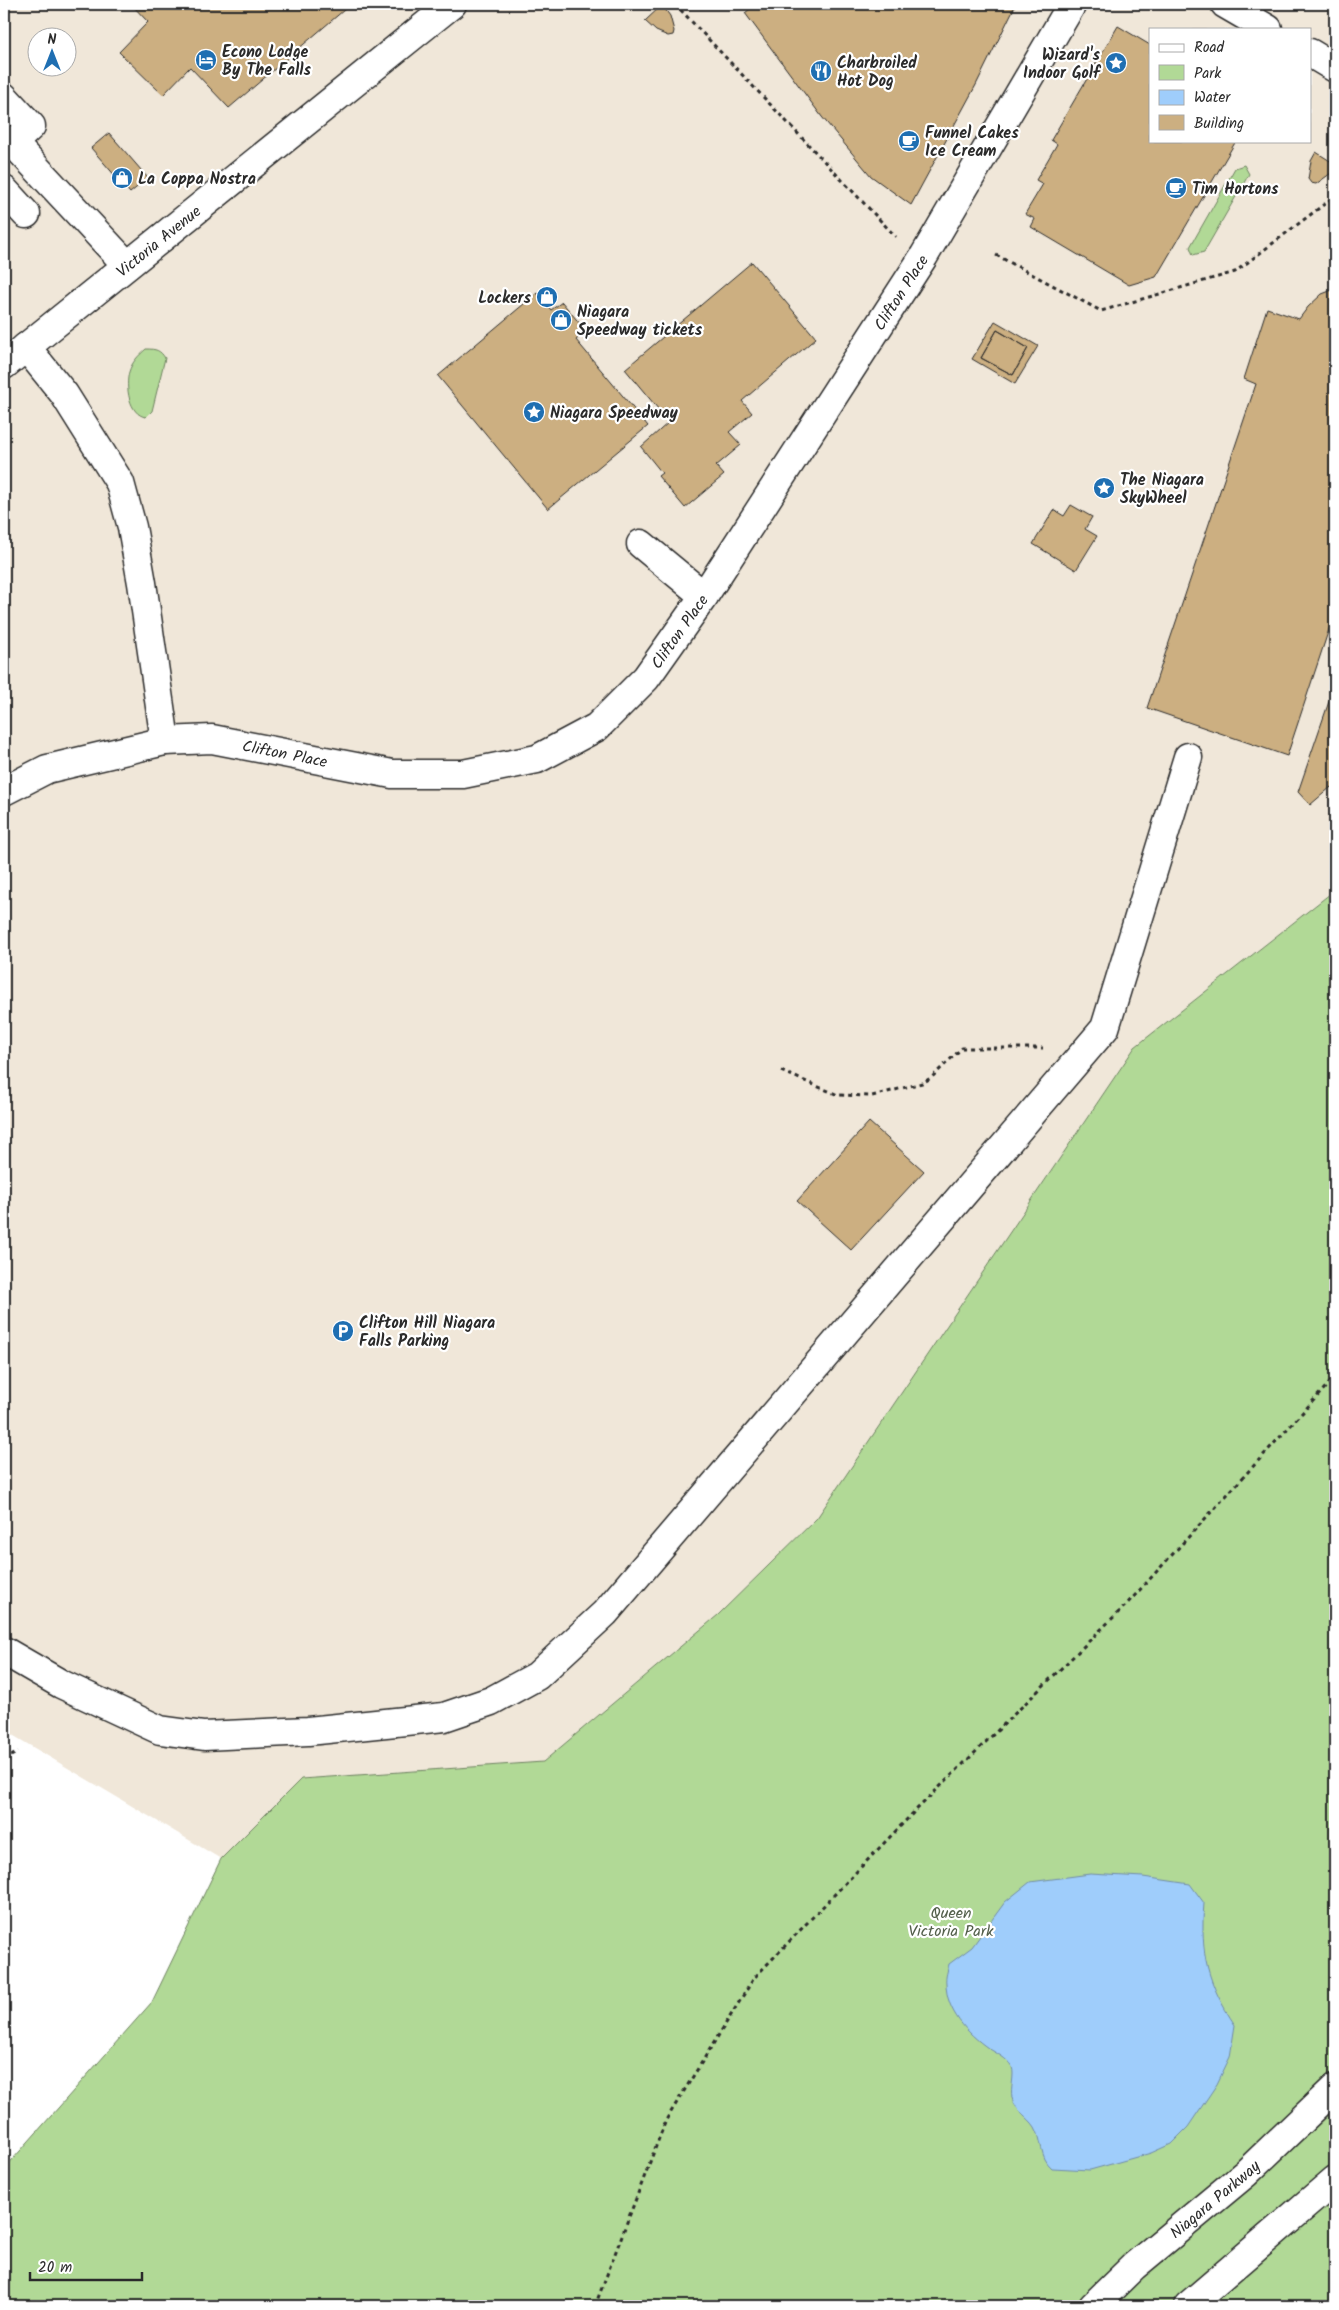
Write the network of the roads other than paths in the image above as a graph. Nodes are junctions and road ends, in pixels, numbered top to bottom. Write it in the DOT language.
graph roads {
  1 [pos="452,4"];
  2 [pos="1072,4"];
  3 [pos="1225,4"];
  4 [pos="1266,28"];
  5 [pos="1312,54"];
  6 [pos="1335,68"];
  7 [pos="4,97"];
  8 [pos="8,147"];
  9 [pos="4,190"];
  10 [pos="26,214"];
  11 [pos="127,265"];
  12 [pos="26,347"];
  13 [pos="4,365"];
  14 [pos="642,544"];
  15 [pos="704,596"];
  16 [pos="165,741"];
  17 [pos="1188,758"];
  18 [pos="4,791"];
  19 [pos="4,1651"];
  20 [pos="1335,2088"];
  21 [pos="1335,2180"];
  22 [pos="1093,2306"];
  23 [pos="1188,2306"];
  1 -- 11 [label="street, Victoria Avenue"];
  2 -- 15 [label="street, Clifton Place"];
  3 -- 4 [label="street"];
  5 -- 6 [label="street"];
  7 -- 8 [label="street"];
  8 -- 11 [label="street"];
  9 -- 10 [label="street"];
  11 -- 12 [label="street, Victoria Avenue"];
  12 -- 13 [label="street, Victoria Avenue"];
  12 -- 16 [label="street"];
  14 -- 15 [label="street"];
  15 -- 16 [label="street, Clifton Place"];
  16 -- 18 [label="street, Clifton Place"];
  17 -- 19 [label="street"];
  20 -- 22 [label="street, Niagara Parkway"];
  21 -- 23 [label="street"];
}
